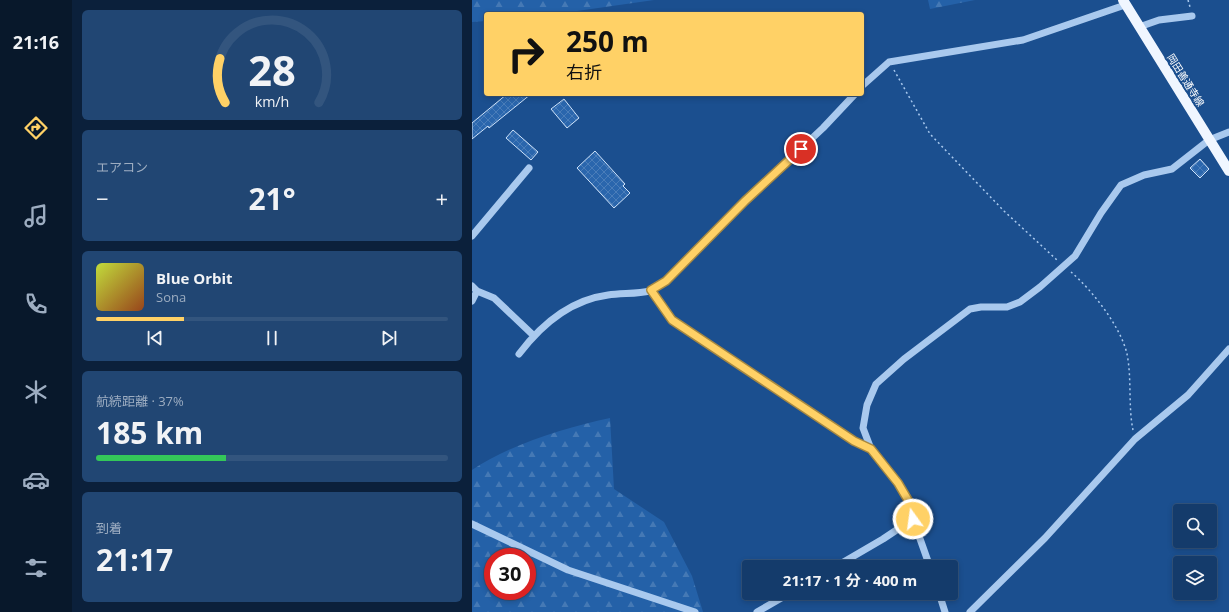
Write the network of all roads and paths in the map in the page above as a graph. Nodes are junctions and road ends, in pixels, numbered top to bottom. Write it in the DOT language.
graph roads {
  1 [pos="1124,2"];
  2 [pos="1192,16"];
  3 [pos="1139,27"];
  4 [pos="889,62"];
  5 [pos="864,84"];
  6 [pos="853,96"];
  7 [pos="1229,132"];
  8 [pos="1210,140"];
  9 [pos="530,168"];
  10 [pos="1229,171"];
  11 [pos="472,236"];
  12 [pos="1062,265"];
  13 [pos="1067,268"];
  14 [pos="474,288"];
  15 [pos="651,290"];
  16 [pos="472,301"];
  17 [pos="533,335"];
  18 [pos="1229,349"];
  19 [pos="519,354"];
  20 [pos="1135,439"];
  21 [pos="871,449"];
  22 [pos="913,519"];
  23 [pos="472,524"];
  24 [pos="847,560"];
  25 [pos="928,560"];
  26 [pos="778,600"];
  27 [pos="942,600"];
  28 [pos="695,612"];
  29 [pos="757,612"];
  30 [pos="946,612"];
  31 [pos="970,612"];
  1 -- 3 [label="main road, 岡田善通寺線"];
  1 -- 4 [label="street"];
  2 -- 3 [label="street"];
  3 -- 8 [label="main road, 岡田善通寺線"];
  4 -- 5 [label="street"];
  4 -- 12 [label="path"];
  6 -- 15 [label="street"];
  7 -- 8 [label="street"];
  8 -- 10 [label="main road, 岡田善通寺線"];
  8 -- 21 [label="street"];
  9 -- 11 [label="street"];
  13 -- 20 [label="path"];
  14 -- 16 [label="street"];
  14 -- 17 [label="street"];
  15 -- 17 [label="street"];
  15 -- 21 [label="street"];
  17 -- 19 [label="street"];
  18 -- 20 [label="street"];
  20 -- 31 [label="street"];
  21 -- 22 [label="street"];
  22 -- 24 [label="street"];
  22 -- 25 [label="street"];
  23 -- 28 [label="street"];
  26 -- 29 [label="street"];
  27 -- 30 [label="street"];
}
